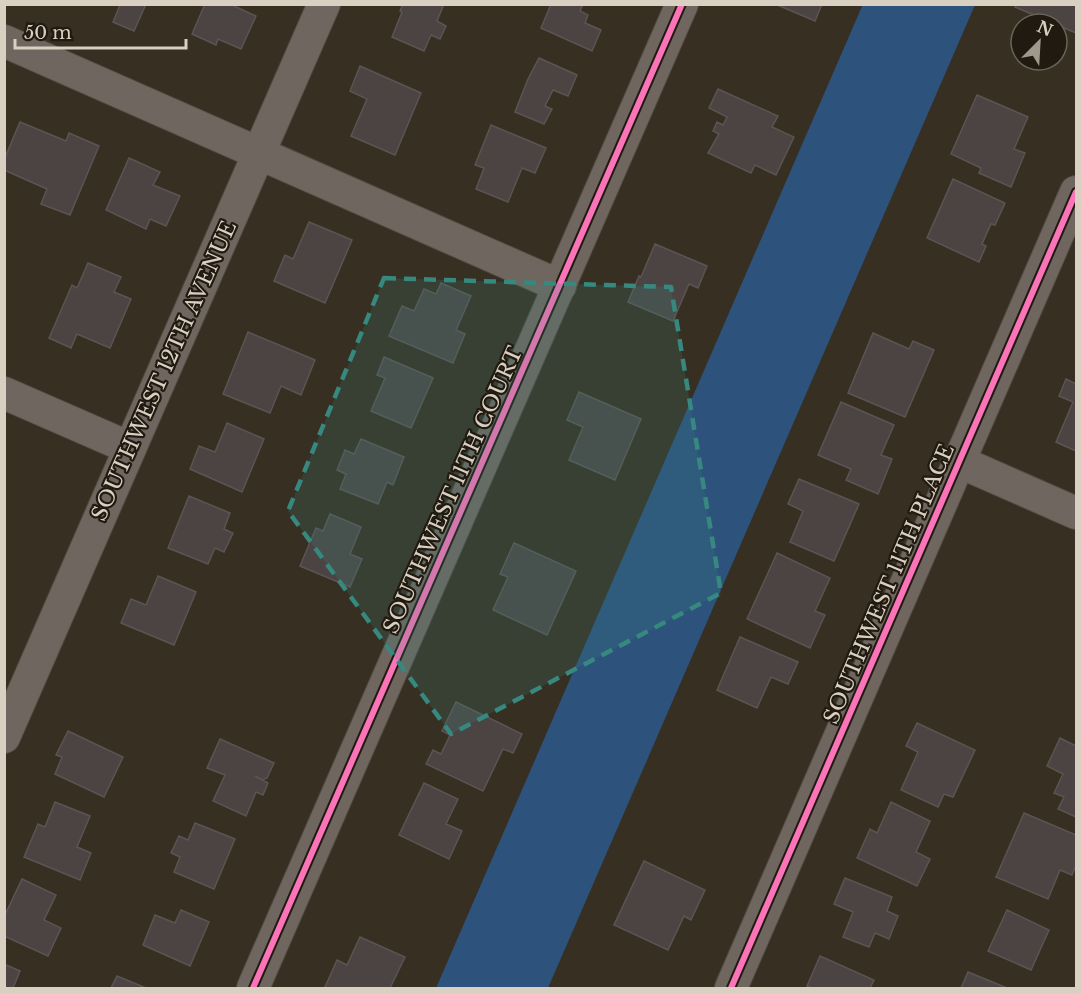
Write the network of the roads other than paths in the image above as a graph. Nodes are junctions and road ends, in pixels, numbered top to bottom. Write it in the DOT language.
graph roads {
  1 [pos="324,4"];
  2 [pos="682,4"];
  3 [pos="4,41"];
  4 [pos="259,153"];
  5 [pos="1077,192"];
  6 [pos="560,286"];
  7 [pos="4,393"];
  8 [pos="130,448"];
  9 [pos="960,462"];
  10 [pos="1077,513"];
  11 [pos="4,737"];
  12 [pos="253,988"];
  13 [pos="731,988"];
  1 -- 4 [label="street, SOUTHWEST 12TH AVENUE"];
  2 -- 6 [label="street, SOUTHWEST 11TH COURT"];
  3 -- 4 [label="street"];
  4 -- 6 [label="street"];
  4 -- 8 [label="street, SOUTHWEST 12TH AVENUE"];
  5 -- 9 [label="street, SOUTHWEST 11TH PLACE"];
  6 -- 12 [label="street, SOUTHWEST 11TH COURT"];
  7 -- 8 [label="street"];
  8 -- 11 [label="street, SOUTHWEST 12TH AVENUE"];
  9 -- 10 [label="street"];
  9 -- 13 [label="street, SOUTHWEST 11TH PLACE"];
}
